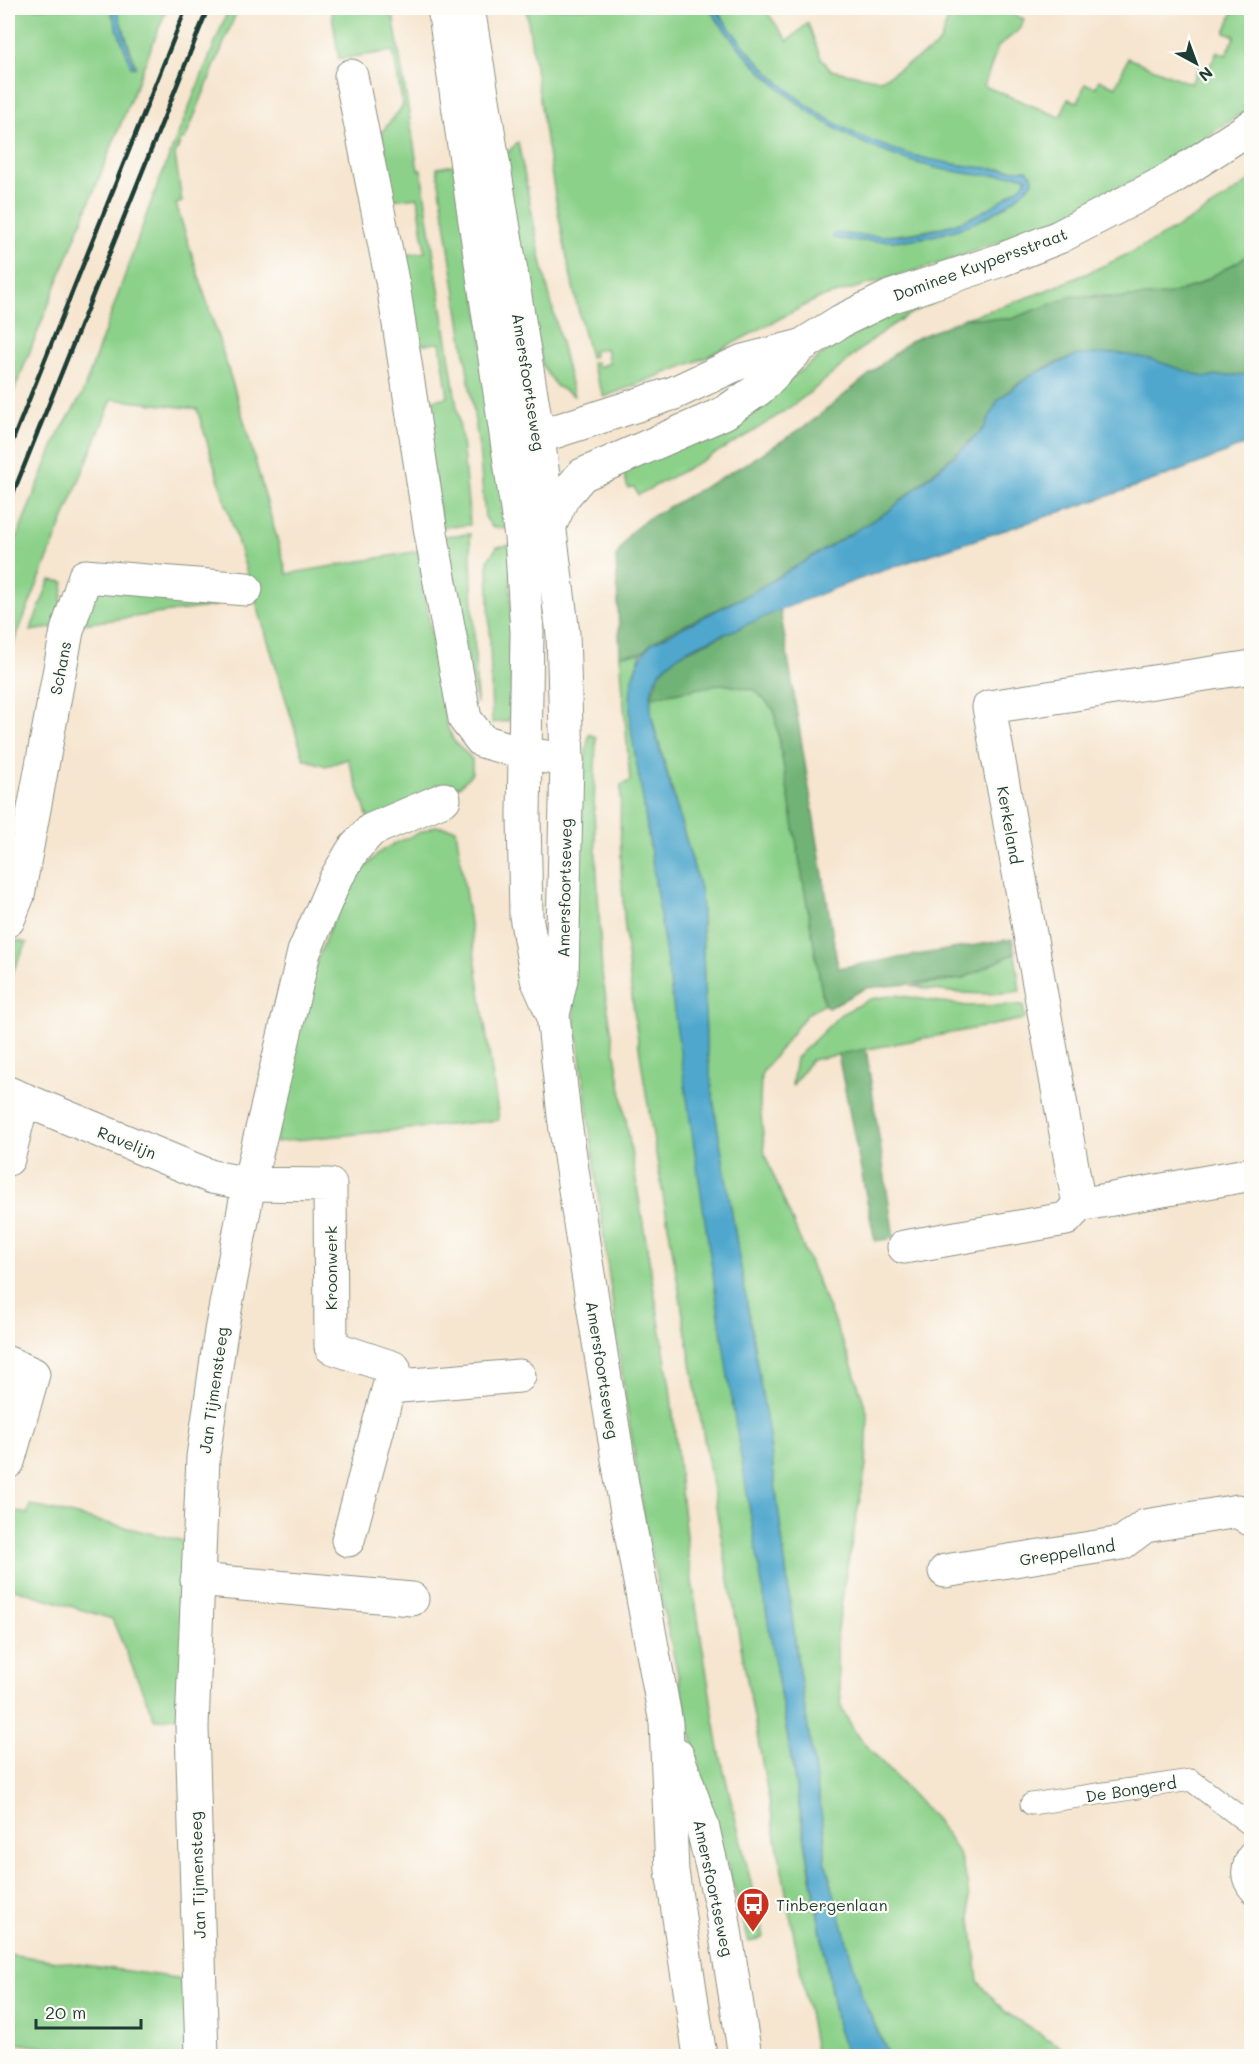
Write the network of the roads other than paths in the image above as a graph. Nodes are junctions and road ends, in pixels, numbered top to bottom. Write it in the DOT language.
graph roads {
  1 [pos="444,8"];
  2 [pos="468,8"];
  3 [pos="351,75"];
  4 [pos="1251,126"];
  5 [pos="801,346"];
  6 [pos="538,437"];
  7 [pos="512,471"];
  8 [pos="550,525"];
  9 [pos="246,589"];
  10 [pos="1251,667"];
  11 [pos="526,754"];
  12 [pos="567,760"];
  13 [pos="444,799"];
  14 [pos="8,920"];
  15 [pos="553,1015"];
  16 [pos="15,1096"];
  17 [pos="8,1159"];
  18 [pos="1251,1174"];
  19 [pos="249,1184"];
  20 [pos="1080,1205"];
  21 [pos="904,1247"];
  22 [pos="8,1363"];
  23 [pos="519,1376"];
  24 [pos="389,1387"];
  25 [pos="8,1462"];
  26 [pos="1251,1520"];
  27 [pos="348,1539"];
  28 [pos="945,1572"];
  29 [pos="197,1580"];
  30 [pos="412,1599"];
  31 [pos="666,1723"];
  32 [pos="1032,1804"];
  33 [pos="1251,1826"];
  34 [pos="1251,1849"];
  35 [pos="1251,1893"];
  36 [pos="202,2056"];
  37 [pos="700,2056"];
  38 [pos="745,2056"];
  1 -- 7 [label="street, Amersfoortseweg"];
  2 -- 6 [label="street, Amersfoortseweg"];
  3 -- 11 [label="street"];
  4 -- 5 [label="street, Dominee Kuypersstraat"];
  5 -- 6 [label="street, Dominee Kuypersstraat"];
  5 -- 8 [label="street, Dominee Kuypersstraat"];
  6 -- 7 [label="street"];
  6 -- 8 [label="street, Amersfoortseweg"];
  7 -- 11 [label="street, Amersfoortseweg"];
  8 -- 12 [label="street, Amersfoortseweg"];
  9 -- 14 [label="street, Schans"];
  10 -- 20 [label="street, Kerkeland"];
  11 -- 12 [label="street"];
  11 -- 15 [label="street, Amersfoortseweg"];
  12 -- 15 [label="street, Amersfoortseweg"];
  13 -- 19 [label="street, Jan Tijmensteeg"];
  15 -- 31 [label="street, Amersfoortseweg"];
  16 -- 17 [label="street"];
  16 -- 19 [label="street, Ravelijn"];
  18 -- 20 [label="street"];
  19 -- 24 [label="street, Kroonwerk"];
  19 -- 29 [label="street, Jan Tijmensteeg"];
  20 -- 21 [label="street"];
  22 -- 25 [label="street"];
  23 -- 24 [label="street"];
  24 -- 27 [label="street, Kroonwerk"];
  26 -- 28 [label="street, Greppelland"];
  29 -- 30 [label="street"];
  29 -- 36 [label="street, Jan Tijmensteeg"];
  31 -- 37 [label="street, Amersfoortseweg"];
  31 -- 38 [label="street, Amersfoortseweg"];
  32 -- 33 [label="lane, De Bongerd"];
  34 -- 35 [label="lane"];
}
